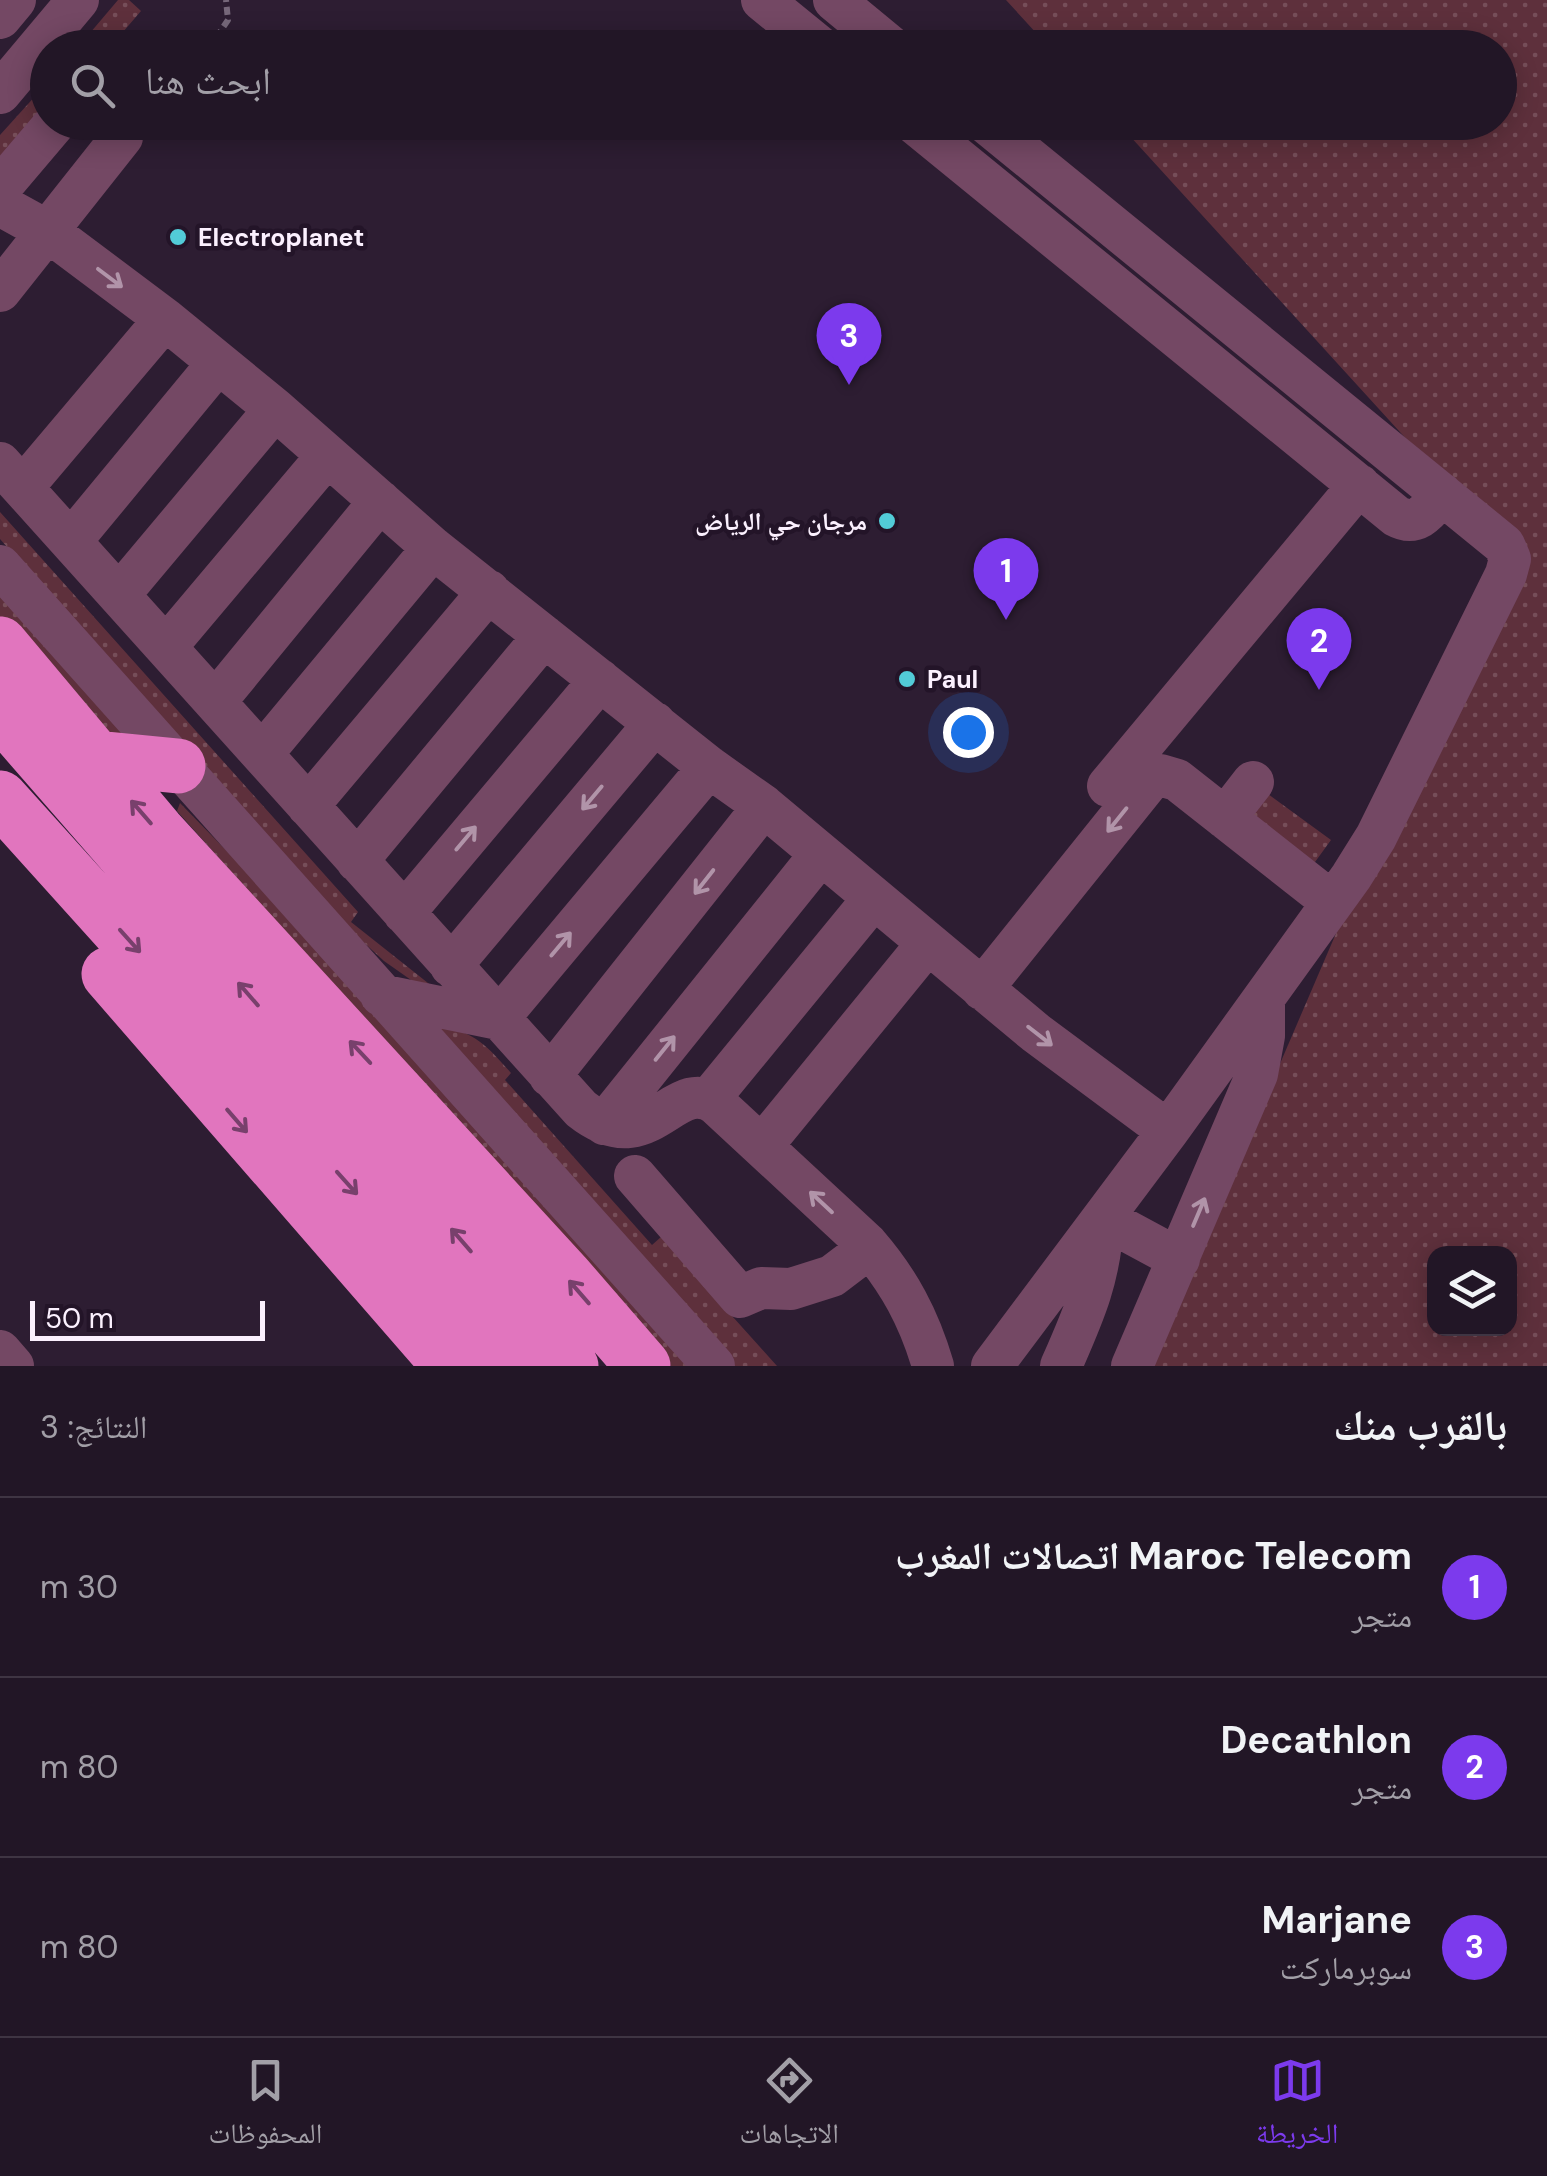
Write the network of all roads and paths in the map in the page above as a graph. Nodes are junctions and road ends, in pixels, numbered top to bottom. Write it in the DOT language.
graph roads {
  1 [pos="15,0"];
  2 [pos="226,0"];
  3 [pos="762,0"];
  4 [pos="834,0"];
  5 [pos="76,1"];
  6 [pos="0,18"];
  7 [pos="52,30"];
  8 [pos="221,30"];
  9 [pos="799,30"];
  10 [pos="870,30"];
  11 [pos="30,57"];
  12 [pos="0,93"];
  13 [pos="41,140"];
  14 [pos="120,140"];
  15 [pos="935,140"];
  16 [pos="1006,140"];
  17 [pos="0,188"];
  18 [pos="0,205"];
  19 [pos="49,232"];
  20 [pos="0,290"];
  21 [pos="165,319"];
  22 [pos="218,364"];
  23 [pos="275,409"];
  24 [pos="328,456"];
  25 [pos="11,475"];
  26 [pos="1359,485"];
  27 [pos="1442,494"];
  28 [pos="380,502"];
  29 [pos="71,541"];
  30 [pos="433,548"];
  31 [pos="0,566"];
  32 [pos="488,592"];
  33 [pos="119,595"];
  34 [pos="544,636"];
  35 [pos="0,644"];
  36 [pos="166,647"];
  37 [pos="600,680"];
  38 [pos="215,702"];
  39 [pos="0,710"];
  40 [pos="654,724"];
  41 [pos="38,753"];
  42 [pos="262,754"];
  43 [pos="96,758"];
  44 [pos="178,766"];
  45 [pos="709,766"];
  46 [pos="1254,782"];
  47 [pos="1108,786"];
  48 [pos="308,806"];
  49 [pos="764,806"];
  50 [pos="9,808"];
  51 [pos="1221,815"];
  52 [pos="820,855"];
  53 [pos="357,861"];
  54 [pos="873,899"];
  55 [pos="1332,902"];
  56 [pos="404,912"];
  57 [pos="928,944"];
  58 [pos="451,966"];
  59 [pos="982,989"];
  60 [pos="381,995"];
  61 [pos="1264,998"];
  62 [pos="498,1018"];
  63 [pos="550,1076"];
  64 [pos="709,1099"];
  65 [pos="604,1124"];
  66 [pos="1168,1132"];
  67 [pos="762,1146"];
  68 [pos="635,1176"];
  69 [pos="1103,1218"];
  70 [pos="867,1244"];
  71 [pos="1179,1259"];
  72 [pos="0,1351"];
  73 [pos="13,1366"];
  74 [pos="450,1366"];
  75 [pos="512,1366"];
  76 [pos="571,1366"];
  77 [pos="643,1366"];
  78 [pos="714,1366"];
  79 [pos="933,1366"];
  80 [pos="992,1366"];
  81 [pos="1061,1366"];
  82 [pos="1132,1366"];
  1 -- 6 [label="street"];
  2 -- 8 [label="path"];
  3 -- 9 [label="street"];
  4 -- 10 [label="street"];
  5 -- 7 [label="street"];
  11 -- 12 [label="street"];
  13 -- 17 [label="street"];
  14 -- 19 [label="street"];
  15 -- 26 [label="street"];
  16 -- 27 [label="street"];
  18 -- 19 [label="street"];
  19 -- 20 [label="street"];
  19 -- 21 [label="street, one-way"];
  21 -- 22 [label="street"];
  21 -- 25 [label="street"];
  22 -- 23 [label="street"];
  22 -- 29 [label="street"];
  23 -- 24 [label="street"];
  23 -- 33 [label="street"];
  24 -- 28 [label="street"];
  24 -- 36 [label="street"];
  25 -- 29 [label="street"];
  26 -- 27 [label="street"];
  26 -- 47 [label="street"];
  27 -- 55 [label="street"];
  28 -- 30 [label="street"];
  28 -- 38 [label="street"];
  29 -- 33 [label="street"];
  30 -- 32 [label="street"];
  30 -- 42 [label="street"];
  31 -- 44 [label="street"];
  32 -- 34 [label="street"];
  32 -- 48 [label="street"];
  33 -- 36 [label="street"];
  34 -- 37 [label="street"];
  34 -- 53 [label="street"];
  35 -- 43 [label="highway"];
  36 -- 38 [label="street"];
  37 -- 40 [label="street"];
  56 -- 37 [label="street, one-way"];
  38 -- 42 [label="street"];
  39 -- 41 [label="highway"];
  40 -- 45 [label="street"];
  40 -- 58 [label="street, one-way"];
  41 -- 43 [label="highway"];
  76 -- 41 [label="highway, one-way"];
  42 -- 48 [label="street"];
  43 -- 44 [label="highway"];
  77 -- 43 [label="highway, one-way"];
  44 -- 60 [label="street"];
  45 -- 49 [label="street"];
  62 -- 45 [label="street, one-way"];
  46 -- 51 [label="street"];
  48 -- 53 [label="street"];
  49 -- 52 [label="street"];
  49 -- 63 [label="street, one-way"];
  50 -- 74 [label="highway, one-way"];
  50 -- 75 [label="highway, one-way"];
  51 -- 55 [label="street"];
  51 -- 59 [label="street, one-way"];
  52 -- 54 [label="street"];
  65 -- 52 [label="street, one-way"];
  53 -- 56 [label="street"];
  54 -- 57 [label="street"];
  54 -- 64 [label="street"];
  55 -- 61 [label="street"];
  56 -- 58 [label="street"];
  57 -- 59 [label="street"];
  57 -- 67 [label="street"];
  58 -- 62 [label="street"];
  59 -- 66 [label="street, one-way"];
  60 -- 62 [label="street"];
  60 -- 78 [label="street"];
  61 -- 66 [label="street"];
  71 -- 61 [label="street, one-way"];
  62 -- 63 [label="street"];
  63 -- 65 [label="street"];
  64 -- 65 [label="street"];
  64 -- 67 [label="street"];
  66 -- 69 [label="street"];
  70 -- 67 [label="street, one-way"];
  68 -- 70 [label="street"];
  69 -- 71 [label="street"];
  69 -- 80 [label="street"];
  69 -- 81 [label="street"];
  70 -- 79 [label="street"];
  71 -- 82 [label="street"];
  72 -- 73 [label="street"];
}
